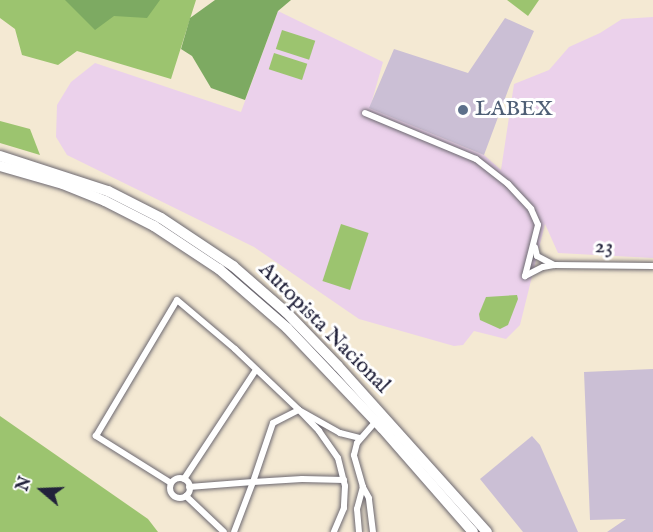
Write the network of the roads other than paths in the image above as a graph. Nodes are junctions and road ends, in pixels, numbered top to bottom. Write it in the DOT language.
graph roads {
  1 [pos="365,113"];
  2 [pos="0,156"];
  3 [pos="0,166"];
  4 [pos="534,246"];
  5 [pos="554,265"];
  6 [pos="653,266"];
  7 [pos="256,370"];
  8 [pos="299,410"];
  9 [pos="376,421"];
  10 [pos="360,438"];
  11 [pos="184,479"];
  12 [pos="345,480"];
  13 [pos="253,482"];
  14 [pos="171,483"];
  15 [pos="189,487"];
  16 [pos="363,487"];
  17 [pos="186,496"];
  18 [pos="224,532"];
  19 [pos="234,532"];
  20 [pos="334,532"];
  21 [pos="359,532"];
  22 [pos="373,532"];
  23 [pos="473,532"];
  24 [pos="487,532"];
  1 -- 4 [label="street"];
  2 -- 24 [label="highway, Autopista Nacional"];
  3 -- 9 [label="highway, Autopista Nacional"];
  4 -- 5 [label="street"];
  4 -- 5 [label="street, 23"];
  5 -- 6 [label="street, 23"];
  7 -- 8 [label="street"];
  7 -- 11 [label="street"];
  7 -- 14 [label="street"];
  8 -- 10 [label="street"];
  8 -- 12 [label="street"];
  8 -- 13 [label="street"];
  9 -- 10 [label="street"];
  9 -- 23 [label="highway, Autopista Nacional"];
  10 -- 16 [label="street"];
  11 -- 14 [label="street"];
  11 -- 15 [label="street"];
  12 -- 13 [label="street"];
  12 -- 20 [label="street"];
  13 -- 15 [label="street"];
  13 -- 19 [label="street"];
  14 -- 17 [label="street"];
  15 -- 17 [label="street"];
  16 -- 21 [label="street"];
  16 -- 22 [label="street"];
  17 -- 18 [label="street"];
}
